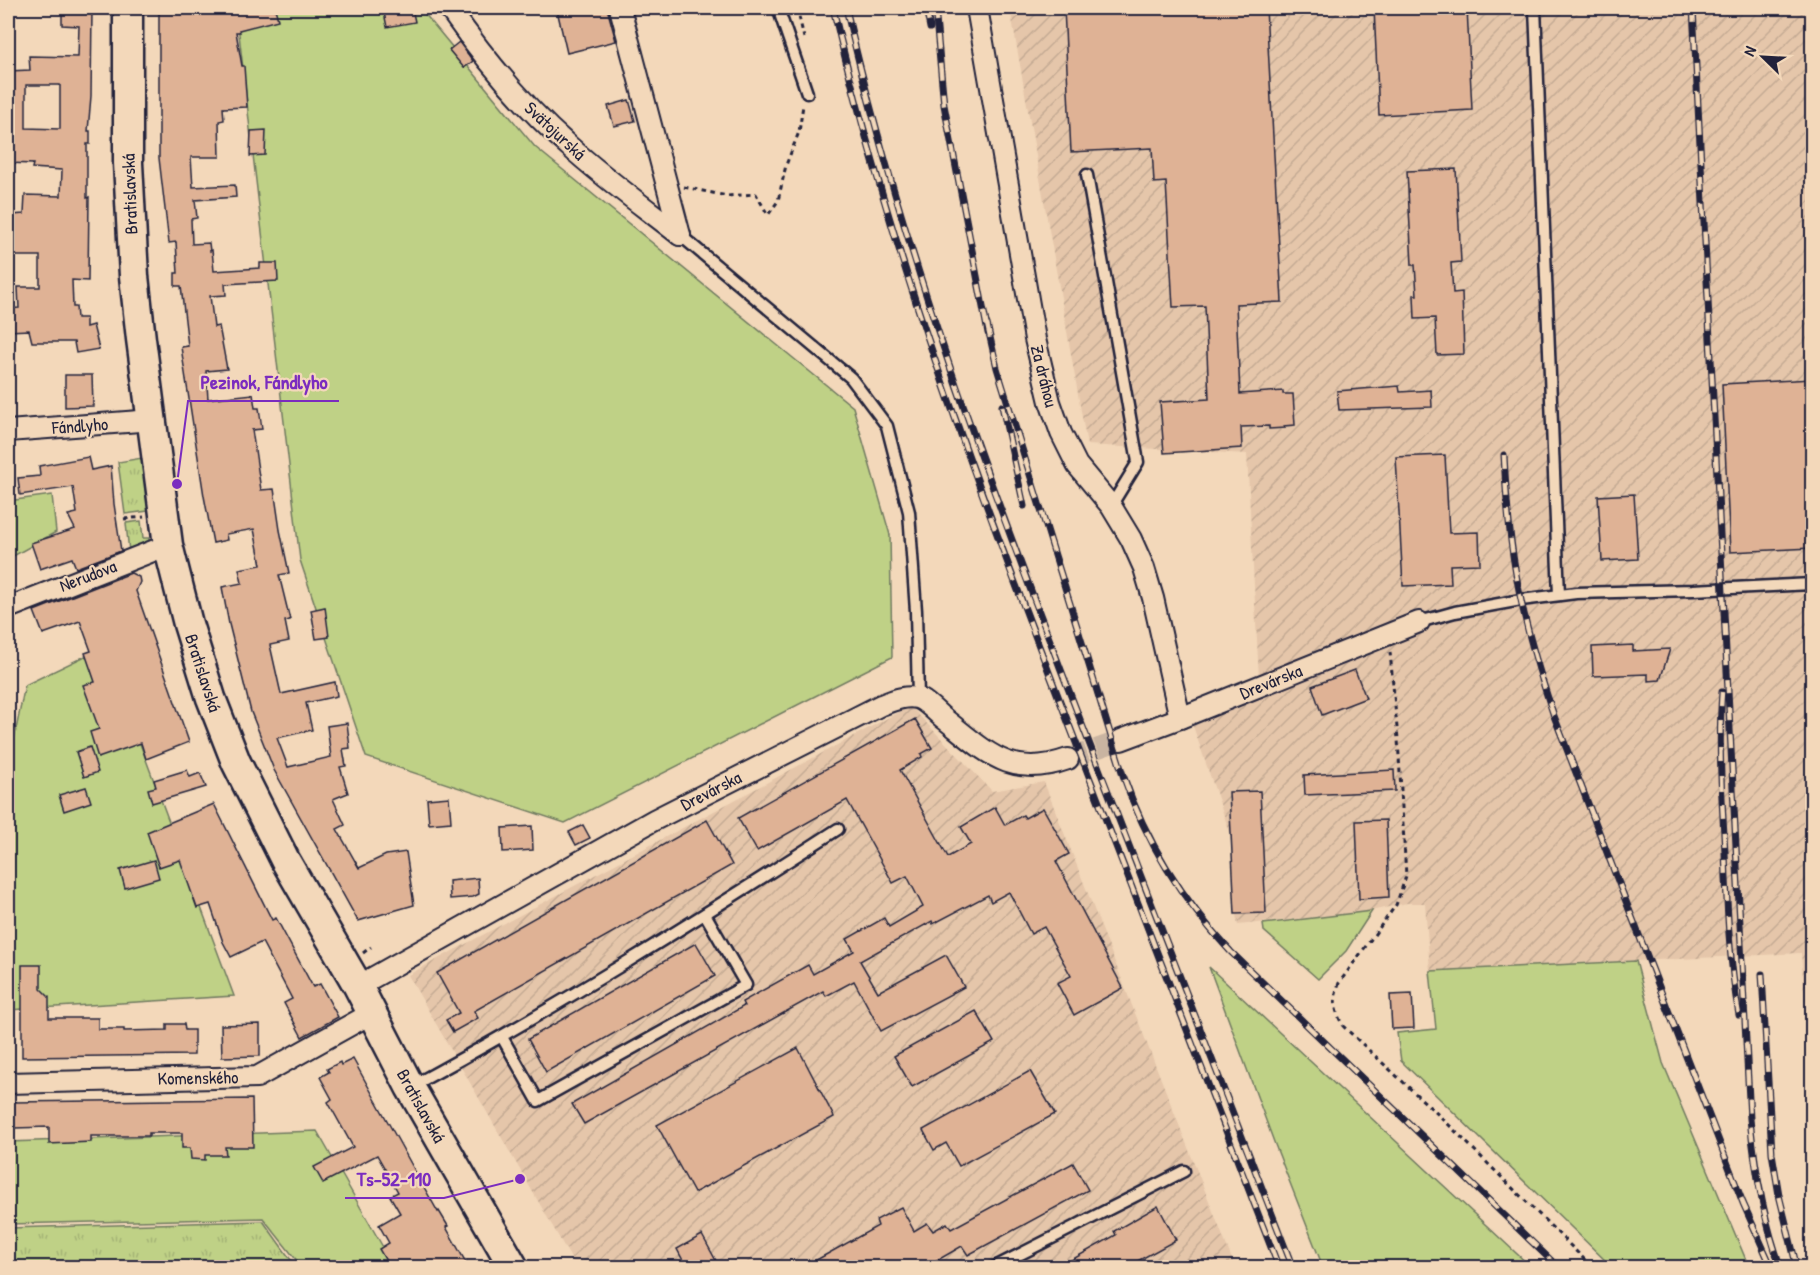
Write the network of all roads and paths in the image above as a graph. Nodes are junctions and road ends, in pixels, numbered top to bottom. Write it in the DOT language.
graph roads {
  1 [pos="128,8"];
  2 [pos="449,8"];
  3 [pos="620,8"];
  4 [pos="778,8"];
  5 [pos="977,8"];
  6 [pos="1535,8"];
  7 [pos="807,93"];
  8 [pos="1088,175"];
  9 [pos="668,186"];
  10 [pos="680,235"];
  11 [pos="153,420"];
  12 [pos="8,431"];
  13 [pos="1111,506"];
  14 [pos="168,545"];
  15 [pos="1812,584"];
  16 [pos="1559,595"];
  17 [pos="8,608"];
  18 [pos="1419,622"];
  19 [pos="1388,634"];
  20 [pos="918,698"];
  21 [pos="1180,718"];
  22 [pos="1121,740"];
  23 [pos="1068,759"];
  24 [pos="838,828"];
  25 [pos="705,914"];
  26 [pos="358,986"];
  27 [pos="372,1013"];
  28 [pos="502,1037"];
  29 [pos="8,1083"];
  30 [pos="410,1087"];
  31 [pos="1184,1171"];
  32 [pos="514,1268"];
  33 [pos="993,1268"];
  34 [pos="1593,1268"];
  1 -- 11 [label="main road, Bratislavská"];
  2 -- 10 [label="street, Svätojurská"];
  3 -- 9 [label="street"];
  4 -- 7 [label="lane"];
  5 -- 13 [label="street, Za dráhou"];
  6 -- 16 [label="lane"];
  7 -- 9 [label="path"];
  8 -- 13 [label="lane"];
  9 -- 10 [label="street"];
  10 -- 20 [label="lane"];
  11 -- 12 [label="street, Fándlyho"];
  11 -- 14 [label="main road, Bratislavská"];
  13 -- 21 [label="street, Za dráhou"];
  14 -- 17 [label="street, Nerudova"];
  14 -- 26 [label="main road, Bratislavská"];
  15 -- 16 [label="lane"];
  16 -- 18 [label="lane"];
  18 -- 19 [label="street, Drevárska"];
  19 -- 21 [label="street, Drevárska"];
  19 -- 34 [label="path"];
  20 -- 23 [label="street"];
  20 -- 26 [label="street, Drevárska"];
  21 -- 22 [label="street, Drevárska"];
  24 -- 25 [label="lane"];
  25 -- 28 [label="lane"];
  25 -- 28 [label="lane"];
  26 -- 27 [label="main road, Bratislavská"];
  27 -- 29 [label="street, Komenského"];
  27 -- 30 [label="main road, Bratislavská"];
  28 -- 30 [label="lane"];
  30 -- 32 [label="main road, Bratislavská"];
  31 -- 33 [label="lane"];
}
